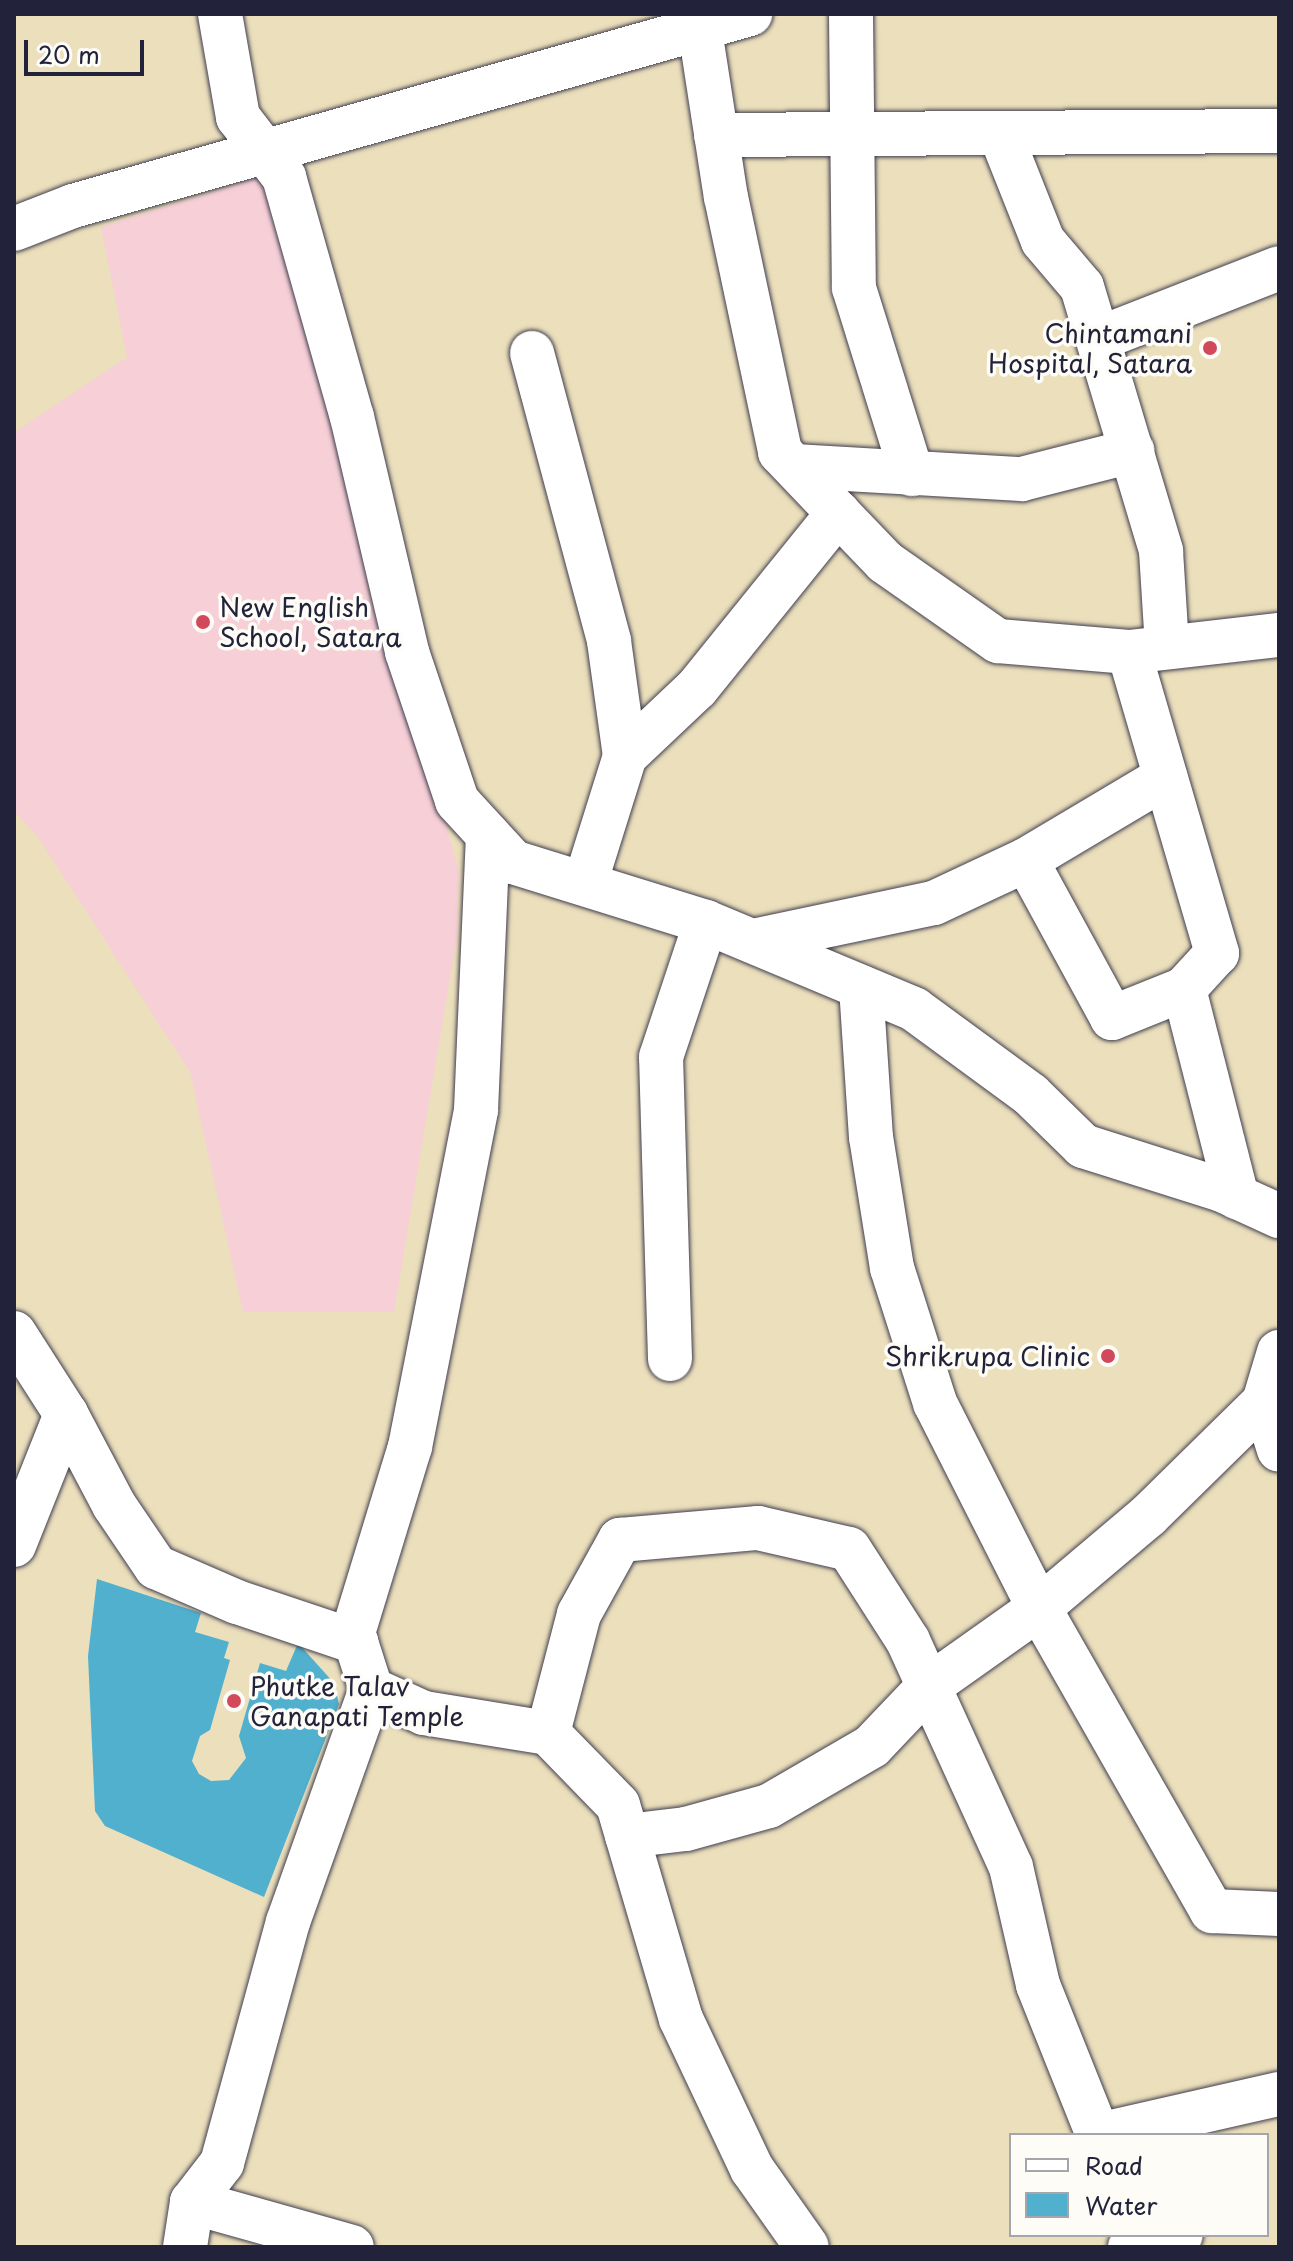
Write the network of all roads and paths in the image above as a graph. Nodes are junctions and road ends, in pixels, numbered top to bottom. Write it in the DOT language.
graph roads {
  1 [pos="220,14"];
  2 [pos="750,14"];
  3 [pos="851,14"];
  4 [pos="700,30"];
  5 [pos="1279,131"];
  6 [pos="1000,133"];
  7 [pos="854,134"];
  8 [pos="716,135"];
  9 [pos="264,152"];
  10 [pos="14,229"];
  11 [pos="1279,268"];
  12 [pos="1098,339"];
  13 [pos="532,353"];
  14 [pos="1132,451"];
  15 [pos="794,466"];
  16 [pos="912,474"];
  17 [pos="838,513"];
  18 [pos="1279,635"];
  19 [pos="1148,649"];
  20 [pos="625,756"];
  21 [pos="1165,777"];
  22 [pos="488,835"];
  23 [pos="1026,860"];
  24 [pos="585,884"];
  25 [pos="706,922"];
  26 [pos="753,941"];
  27 [pos="861,987"];
  28 [pos="1184,989"];
  29 [pos="1237,1197"];
  30 [pos="1279,1216"];
  31 [pos="14,1333"];
  32 [pos="1279,1352"];
  33 [pos="670,1359"];
  34 [pos="1264,1402"];
  35 [pos="66,1414"];
  36 [pos="1279,1450"];
  37 [pos="14,1545"];
  38 [pos="1039,1608"];
  39 [pos="356,1642"];
  40 [pos="929,1686"];
  41 [pos="371,1689"];
  42 [pos="548,1733"];
  43 [pos="627,1836"];
  44 [pos="1279,1914"];
  45 [pos="1279,2094"];
  46 [pos="1097,2133"];
  47 [pos="1107,2133"];
  48 [pos="192,2202"];
  49 [pos="1167,2237"];
  50 [pos="1133,2242"];
  51 [pos="185,2247"];
  52 [pos="352,2247"];
  53 [pos="807,2247"];
  1 -- 9 [label="street"];
  2 -- 4 [label="street"];
  3 -- 7 [label="street"];
  4 -- 8 [label="street"];
  4 -- 9 [label="street"];
  5 -- 6 [label="street"];
  6 -- 7 [label="street"];
  6 -- 12 [label="street"];
  7 -- 8 [label="street"];
  7 -- 16 [label="street"];
  8 -- 15 [label="street"];
  9 -- 10 [label="street"];
  9 -- 22 [label="street"];
  11 -- 12 [label="street"];
  12 -- 14 [label="street"];
  13 -- 20 [label="street"];
  14 -- 16 [label="street"];
  14 -- 19 [label="street"];
  15 -- 16 [label="street"];
  15 -- 17 [label="street"];
  17 -- 19 [label="street"];
  17 -- 20 [label="street"];
  18 -- 19 [label="street"];
  19 -- 21 [label="street"];
  20 -- 24 [label="street"];
  21 -- 23 [label="street"];
  21 -- 28 [label="street"];
  22 -- 24 [label="street"];
  22 -- 39 [label="street"];
  23 -- 26 [label="street"];
  23 -- 28 [label="street"];
  24 -- 25 [label="street"];
  25 -- 26 [label="street"];
  25 -- 33 [label="street"];
  26 -- 27 [label="street"];
  27 -- 29 [label="street"];
  27 -- 38 [label="street"];
  28 -- 29 [label="street"];
  29 -- 30 [label="street"];
  31 -- 35 [label="street"];
  32 -- 34 [label="street"];
  34 -- 36 [label="street"];
  34 -- 38 [label="street"];
  35 -- 37 [label="street"];
  35 -- 39 [label="street"];
  38 -- 40 [label="street"];
  38 -- 44 [label="street"];
  39 -- 41 [label="street"];
  40 -- 42 [label="street"];
  40 -- 43 [label="street"];
  40 -- 46 [label="street"];
  41 -- 42 [label="street"];
  41 -- 48 [label="street"];
  42 -- 43 [label="street"];
  43 -- 53 [label="street"];
  45 -- 47 [label="street"];
  48 -- 51 [label="street"];
  48 -- 52 [label="street"];
  49 -- 50 [label="street"];
}
